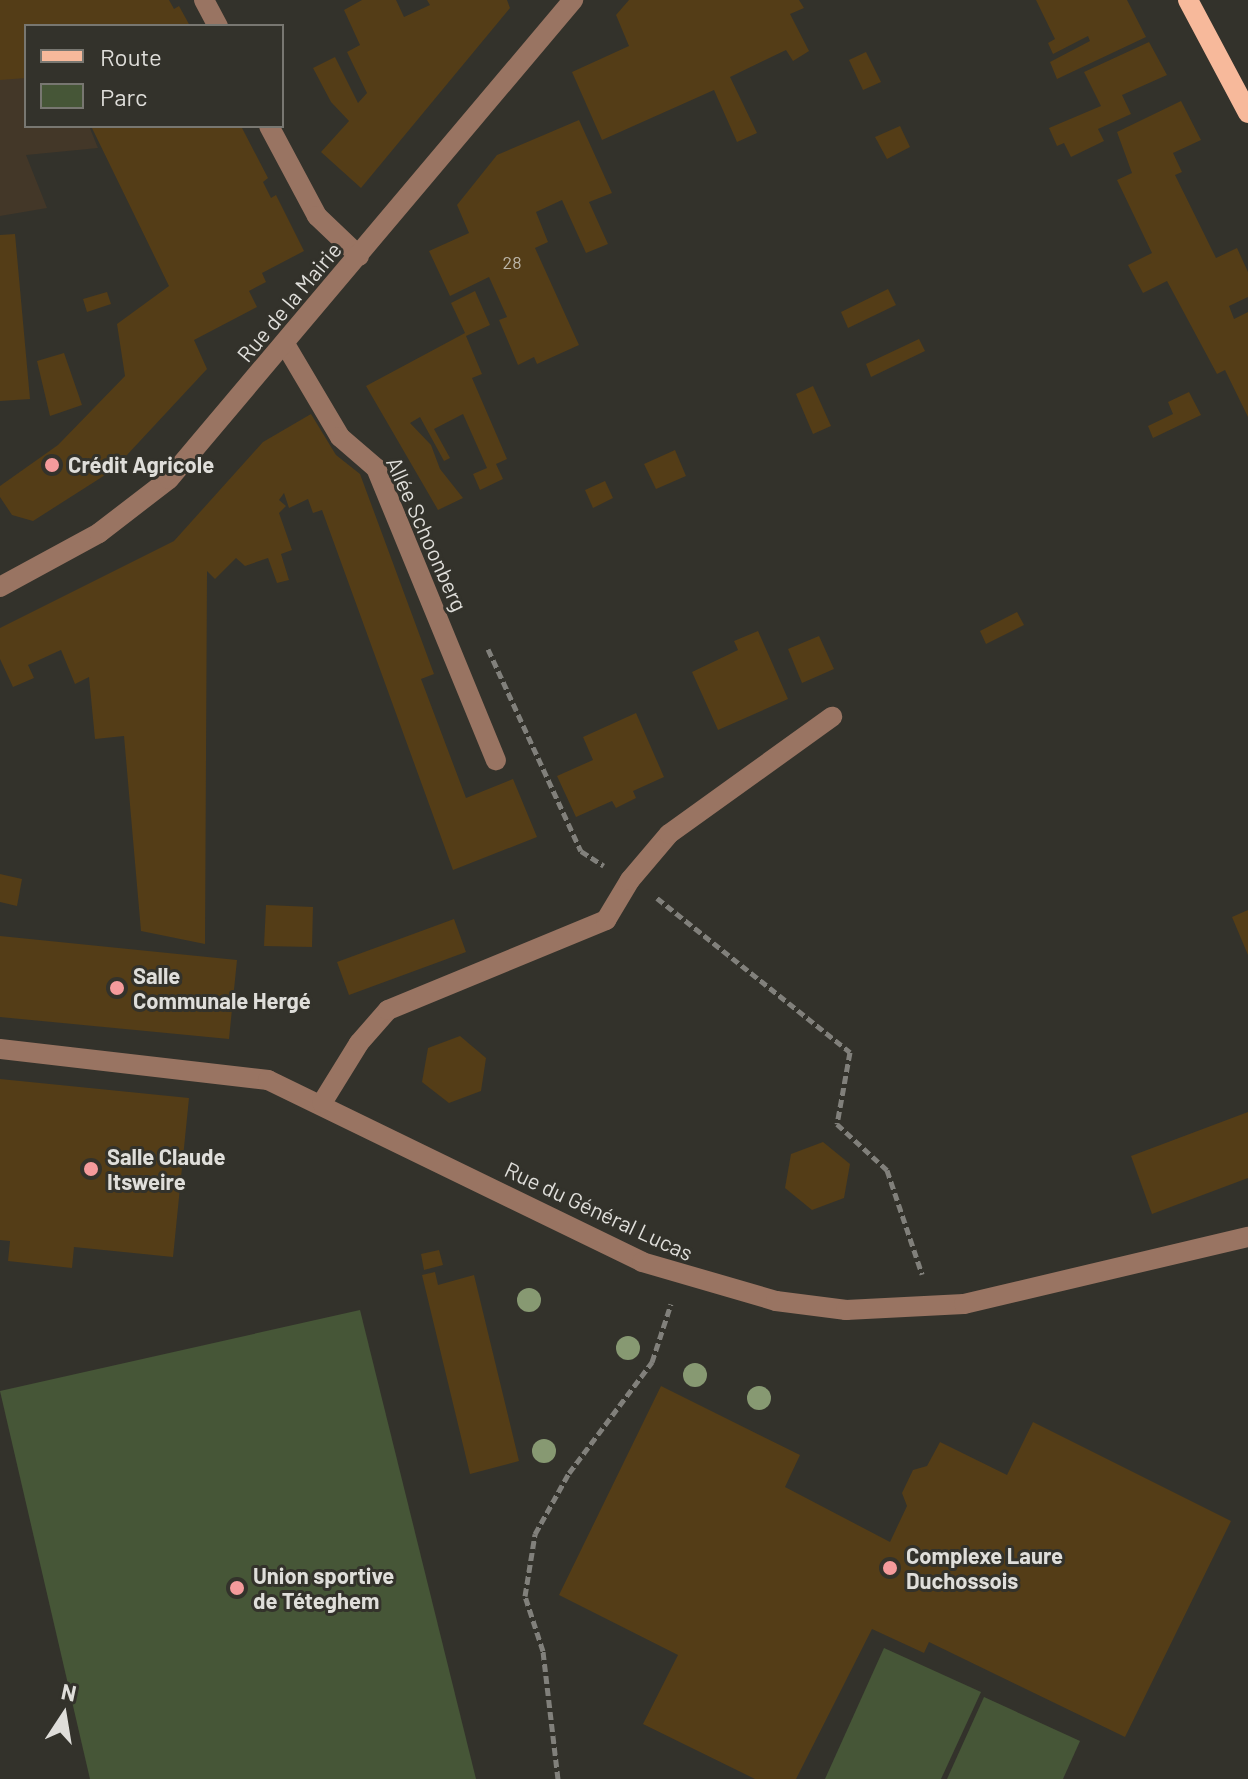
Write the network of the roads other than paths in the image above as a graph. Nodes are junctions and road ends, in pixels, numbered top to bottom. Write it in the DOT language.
graph roads {
  1 [pos="204,0"];
  2 [pos="573,0"];
  3 [pos="1188,0"];
  4 [pos="217,24"];
  5 [pos="1248,113"];
  6 [pos="270,128"];
  7 [pos="359,256"];
  8 [pos="285,344"];
  9 [pos="0,587"];
  10 [pos="832,717"];
  11 [pos="496,760"];
  12 [pos="0,1049"];
  13 [pos="322,1103"];
  14 [pos="1248,1237"];
  1 -- 4 [label="street"];
  2 -- 7 [label="street, Rue de la Mairie"];
  3 -- 5 [label="main road"];
  6 -- 7 [label="street"];
  7 -- 8 [label="street, Rue de la Mairie"];
  8 -- 9 [label="street, Rue de la Mairie"];
  8 -- 11 [label="street, Allée Schoonberg"];
  10 -- 13 [label="street"];
  12 -- 13 [label="street, Rue du Général Lucas"];
  13 -- 14 [label="street, Rue du Général Lucas"];
}
